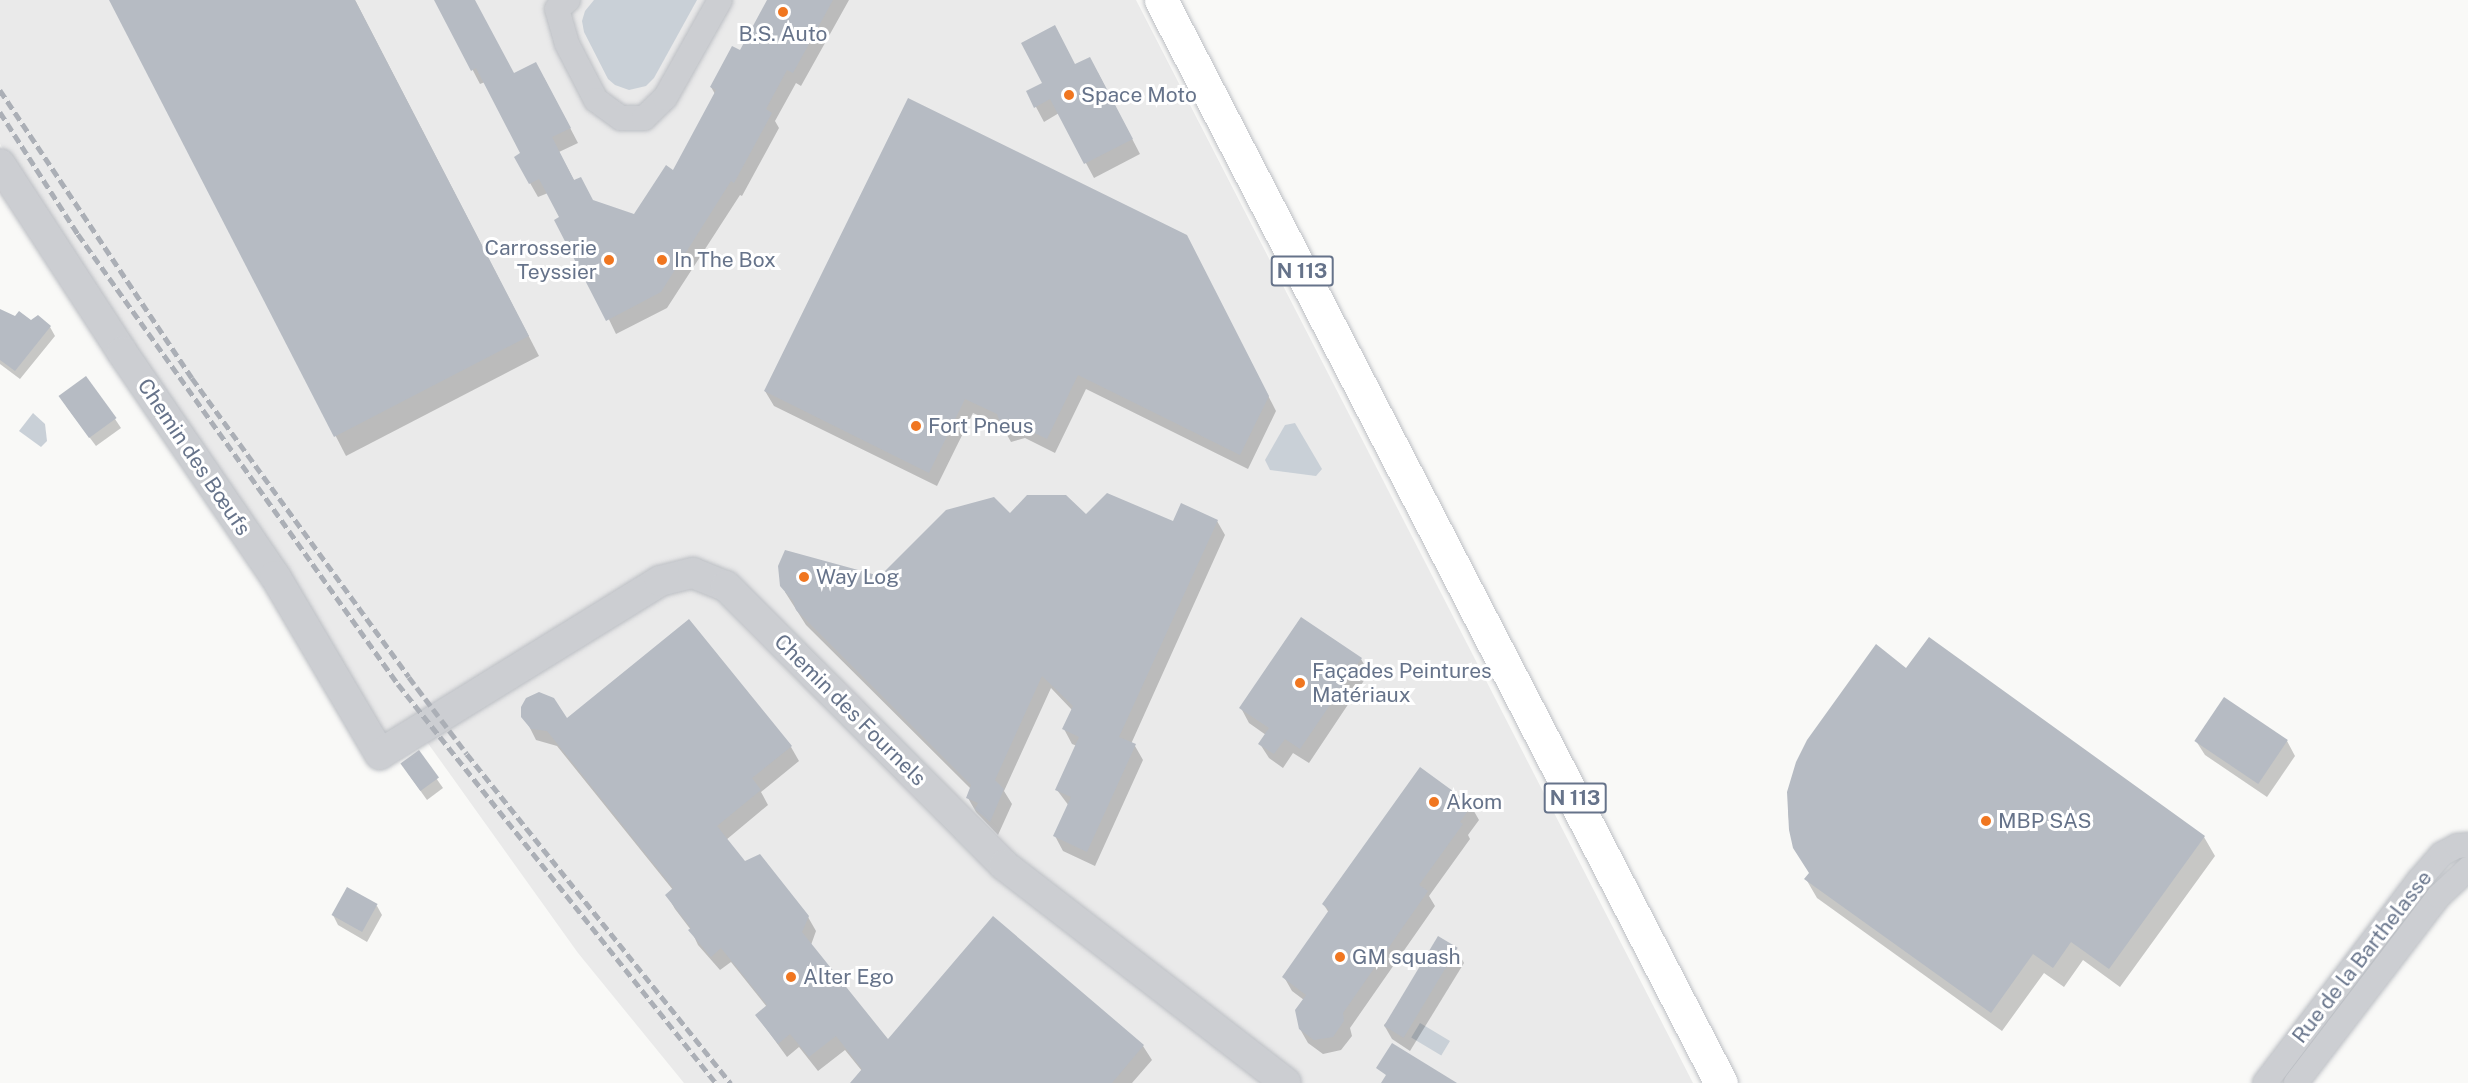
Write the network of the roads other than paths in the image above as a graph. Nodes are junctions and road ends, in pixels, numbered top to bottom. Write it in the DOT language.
graph roads {
  1 [pos="568,0"];
  2 [pos="720,0"];
  3 [pos="1161,0"];
  4 [pos="0,164"];
  5 [pos="380,754"];
  6 [pos="2468,845"];
  7 [pos="2468,869"];
  8 [pos="1714,1069"];
  9 [pos="1286,1083"];
  10 [pos="1726,1083"];
  11 [pos="2265,1083"];
  12 [pos="2296,1083"];
  1 -- 2 [label="street"];
  3 -- 8 [label="main road, N 113"];
  4 -- 5 [label="street, Chemin des Bœufs"];
  5 -- 9 [label="street, Chemin des Fournels"];
  6 -- 11 [label="street, Rue de la Barthelasse"];
  7 -- 12 [label="street, Rue de la Barthelasse"];
  8 -- 10 [label="main road, N 113"];
}
